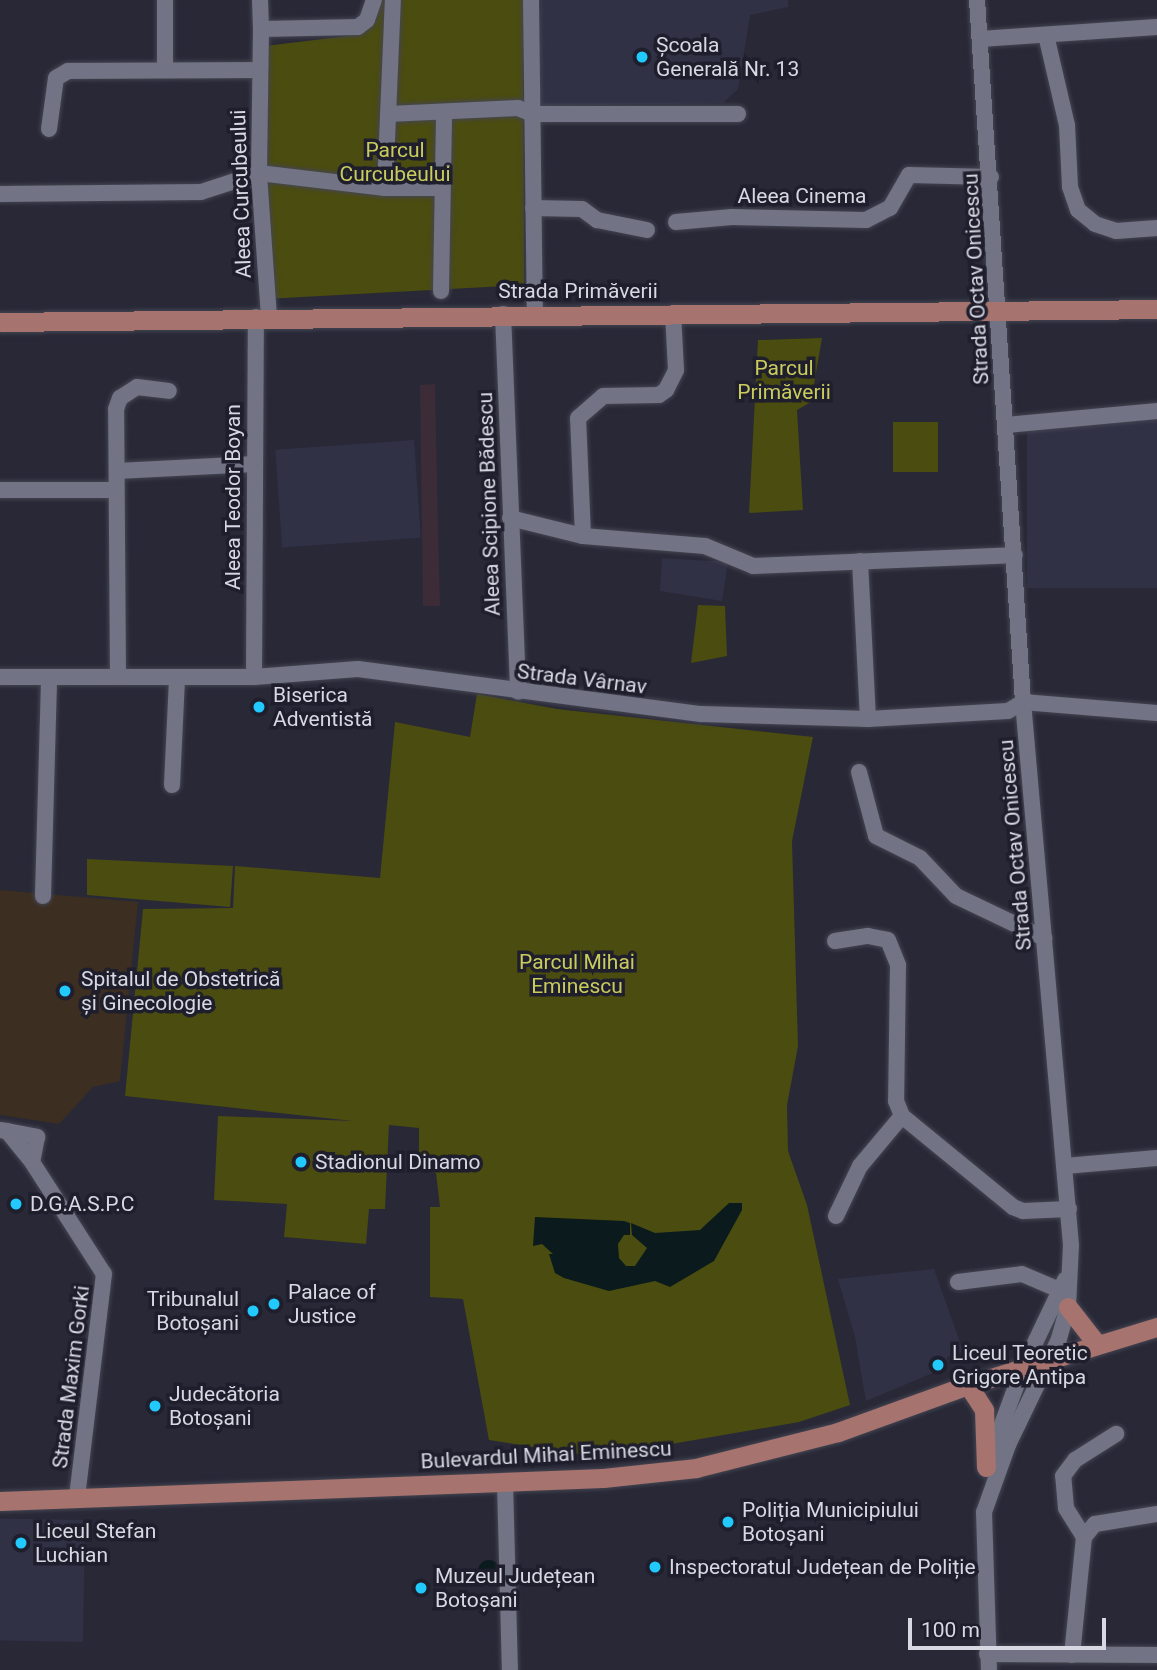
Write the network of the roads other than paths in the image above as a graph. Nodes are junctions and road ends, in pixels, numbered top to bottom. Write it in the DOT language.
graph roads {
  1 [pos="165,0"];
  2 [pos="260,0"];
  3 [pos="374,0"];
  4 [pos="393,0"];
  5 [pos="531,0"];
  6 [pos="977,0"];
  7 [pos="1157,27"];
  8 [pos="261,29"];
  9 [pos="1046,35"];
  10 [pos="980,39"];
  11 [pos="165,69"];
  12 [pos="260,70"];
  13 [pos="444,112"];
  14 [pos="388,114"];
  15 [pos="533,114"];
  16 [pos="737,114"];
  17 [pos="49,129"];
  18 [pos="259,173"];
  19 [pos="991,177"];
  20 [pos="386,188"];
  21 [pos="442,188"];
  22 [pos="0,194"];
  23 [pos="533,208"];
  24 [pos="676,222"];
  25 [pos="1157,228"];
  26 [pos="647,230"];
  27 [pos="441,291"];
  28 [pos="1157,309"];
  29 [pos="673,313"];
  30 [pos="998,313"];
  31 [pos="503,314"];
  32 [pos="535,314"];
  33 [pos="263,317"];
  34 [pos="0,322"];
  35 [pos="169,391"];
  36 [pos="1157,411"];
  37 [pos="1006,425"];
  38 [pos="256,464"];
  39 [pos="117,471"];
  40 [pos="117,490"];
  41 [pos="0,491"];
  42 [pos="510,518"];
  43 [pos="583,536"];
  44 [pos="1015,555"];
  45 [pos="860,561"];
  46 [pos="0,677"];
  47 [pos="118,677"];
  48 [pos="254,677"];
  49 [pos="49,678"];
  50 [pos="177,678"];
  51 [pos="518,692"];
  52 [pos="1023,702"];
  53 [pos="1157,713"];
  54 [pos="868,719"];
  55 [pos="859,772"];
  56 [pos="172,785"];
  57 [pos="43,896"];
  58 [pos="1044,938"];
  59 [pos="835,941"];
  60 [pos="902,1116"];
  61 [pos="4,1131"];
  62 [pos="1157,1158"];
  63 [pos="1065,1166"];
  64 [pos="1069,1209"];
  65 [pos="836,1216"];
  66 [pos="958,1282"];
  67 [pos="1065,1299"];
  68 [pos="1157,1327"];
  69 [pos="1096,1343"];
  70 [pos="1050,1360"];
  71 [pos="1022,1370"];
  72 [pos="968,1385"];
  73 [pos="1116,1434"];
  74 [pos="986,1467"];
  75 [pos="505,1483"];
  76 [pos="77,1498"];
  77 [pos="0,1501"];
  78 [pos="984,1512"];
  79 [pos="1157,1514"];
  80 [pos="1084,1537"];
  81 [pos="1072,1655"];
  82 [pos="1157,1655"];
  83 [pos="988,1662"];
  84 [pos="510,1670"];
  1 -- 11 [label="street"];
  2 -- 8 [label="street, Aleea Curcubeului"];
  3 -- 8 [label="street"];
  4 -- 14 [label="street"];
  5 -- 15 [label="street"];
  6 -- 10 [label="street, Strada Octav Onicescu"];
  7 -- 9 [label="street"];
  8 -- 12 [label="street, Aleea Curcubeului"];
  9 -- 10 [label="street"];
  9 -- 25 [label="street"];
  10 -- 19 [label="street, Strada Octav Onicescu"];
  11 -- 12 [label="street"];
  11 -- 17 [label="street"];
  12 -- 18 [label="street, Aleea Curcubeului"];
  13 -- 14 [label="street"];
  13 -- 15 [label="street"];
  13 -- 21 [label="street"];
  14 -- 20 [label="street"];
  15 -- 16 [label="street"];
  15 -- 23 [label="street"];
  18 -- 20 [label="street"];
  18 -- 22 [label="street"];
  18 -- 33 [label="street, Aleea Curcubeului"];
  19 -- 24 [label="street, Aleea Cinema"];
  19 -- 30 [label="street, Strada Octav Onicescu"];
  20 -- 21 [label="street"];
  21 -- 27 [label="street"];
  23 -- 26 [label="street"];
  23 -- 32 [label="street"];
  28 -- 30 [label="main road, Strada Primăverii"];
  29 -- 30 [label="main road, Strada Primăverii"];
  29 -- 32 [label="main road, Strada Primăverii"];
  29 -- 43 [label="street"];
  30 -- 37 [label="street, Strada Octav Onicescu"];
  31 -- 32 [label="main road, Strada Primăverii"];
  31 -- 33 [label="main road, Strada Primăverii"];
  31 -- 42 [label="street, Aleea Scipione Bădescu"];
  33 -- 34 [label="main road, Strada Primăverii"];
  33 -- 38 [label="street, Aleea Teodor Boyan"];
  35 -- 39 [label="street"];
  36 -- 37 [label="street"];
  37 -- 44 [label="street, Strada Octav Onicescu"];
  38 -- 39 [label="street"];
  38 -- 48 [label="street, Aleea Teodor Boyan"];
  39 -- 40 [label="street"];
  40 -- 41 [label="street"];
  40 -- 47 [label="street"];
  42 -- 43 [label="street"];
  42 -- 51 [label="street, Aleea Scipione Bădescu"];
  43 -- 45 [label="street"];
  44 -- 45 [label="street"];
  44 -- 52 [label="street, Strada Octav Onicescu"];
  45 -- 54 [label="street"];
  46 -- 49 [label="street, Strada Vârnav"];
  47 -- 49 [label="street, Strada Vârnav"];
  47 -- 50 [label="street, Strada Vârnav"];
  48 -- 50 [label="street, Strada Vârnav"];
  48 -- 51 [label="street, Strada Vârnav"];
  49 -- 57 [label="street"];
  50 -- 56 [label="street"];
  51 -- 54 [label="street, Strada Vârnav"];
  52 -- 53 [label="street, Strada Vârnav"];
  52 -- 54 [label="street, Strada Vârnav"];
  52 -- 58 [label="street, Strada Octav Onicescu"];
  55 -- 58 [label="street"];
  58 -- 63 [label="street, Strada Octav Onicescu"];
  59 -- 60 [label="street"];
  60 -- 64 [label="street"];
  60 -- 65 [label="street"];
  61 -- 76 [label="street, Strada Maxim Gorki"];
  62 -- 63 [label="street"];
  63 -- 64 [label="street, Strada Octav Onicescu"];
  64 -- 67 [label="street, Strada Octav Onicescu"];
  66 -- 67 [label="street"];
  67 -- 69 [label="main road"];
  67 -- 70 [label="street, Strada Octav Onicescu"];
  67 -- 71 [label="street"];
  68 -- 69 [label="main road, Bulevardul Mihai Eminescu"];
  69 -- 70 [label="main road, Bulevardul Mihai Eminescu"];
  70 -- 71 [label="main road, Bulevardul Mihai Eminescu"];
  70 -- 78 [label="street, Strada Octav Onicescu"];
  71 -- 72 [label="main road, Bulevardul Mihai Eminescu"];
  71 -- 74 [label="street"];
  72 -- 74 [label="main road"];
  72 -- 75 [label="main road, Bulevardul Mihai Eminescu"];
  73 -- 80 [label="street"];
  74 -- 78 [label="street"];
  75 -- 76 [label="main road, Bulevardul Mihai Eminescu"];
  75 -- 84 [label="street"];
  76 -- 77 [label="main road, Bulevardul Mihai Eminescu"];
  78 -- 83 [label="street, Strada Octav Onicescu"];
  79 -- 80 [label="street"];
  80 -- 81 [label="street"];
  81 -- 82 [label="street"];
  81 -- 83 [label="street"];
}
